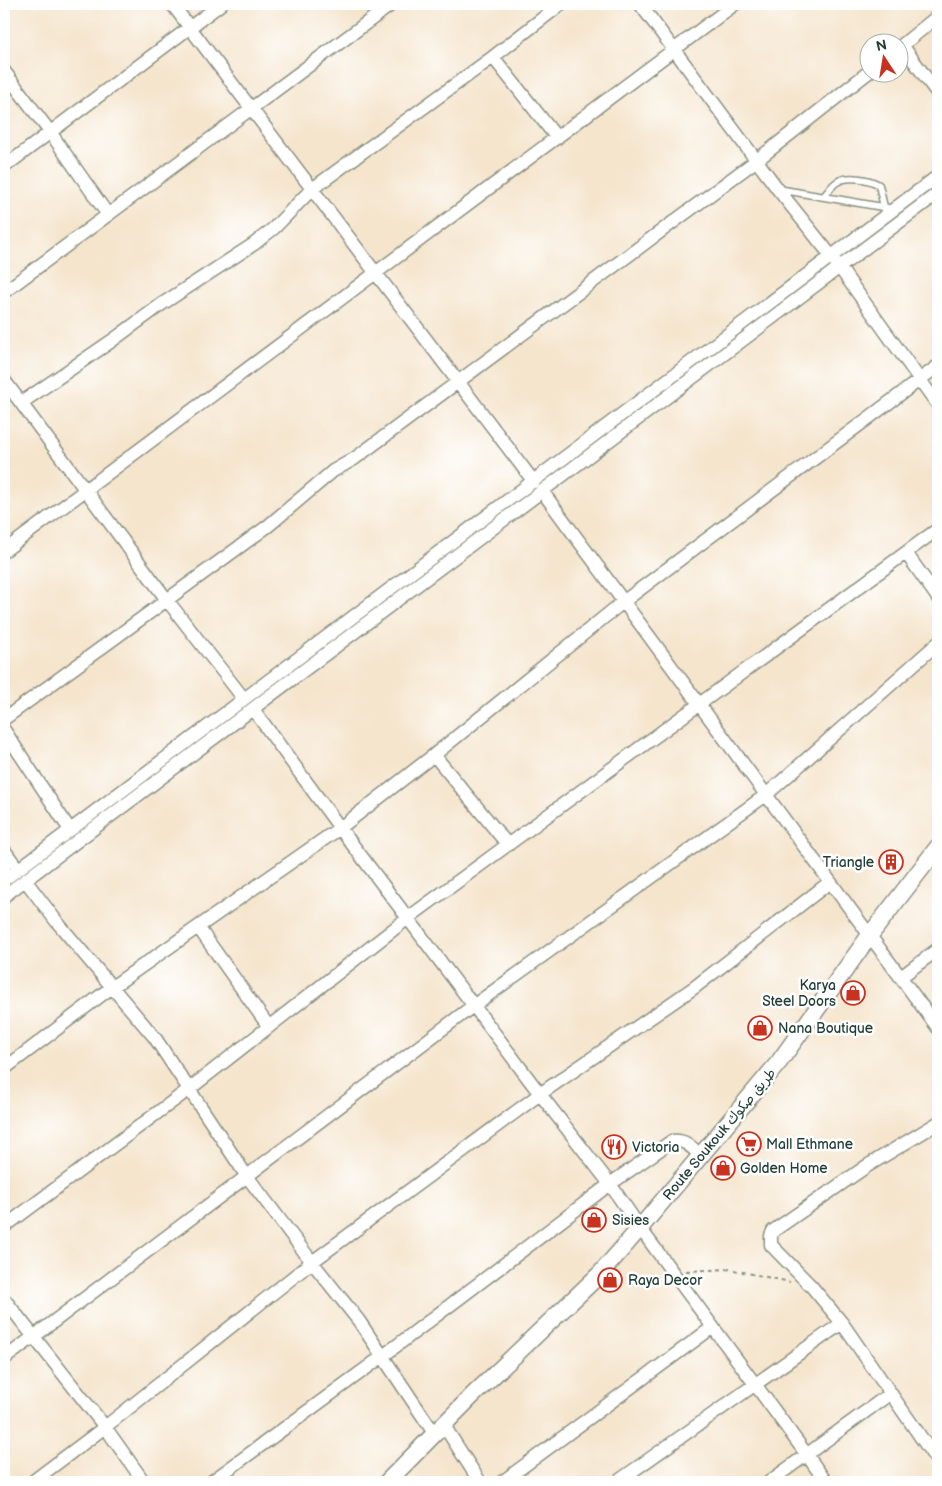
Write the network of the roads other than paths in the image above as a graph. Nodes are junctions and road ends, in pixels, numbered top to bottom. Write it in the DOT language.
graph roads {
  1 [pos="172,4"];
  2 [pos="221,4"];
  3 [pos="392,4"];
  4 [pos="561,4"];
  5 [pos="640,4"];
  6 [pos="735,4"];
  7 [pos="938,16"];
  8 [pos="190,27"];
  9 [pos="910,39"];
  10 [pos="675,50"];
  11 [pos="493,58"];
  12 [pos="910,58"];
  13 [pos="4,71"];
  14 [pos="860,79"];
  15 [pos="938,94"];
  16 [pos="251,109"];
  17 [pos="50,132"];
  18 [pos="558,138"];
  19 [pos="757,160"];
  20 [pos="4,167"];
  21 [pos="938,176"];
  22 [pos="777,188"];
  23 [pos="312,189"];
  24 [pos="938,193"];
  25 [pos="824,196"];
  26 [pos="889,208"];
  27 [pos="108,215"];
  28 [pos="836,263"];
  29 [pos="376,273"];
  30 [pos="4,292"];
  31 [pos="938,366"];
  32 [pos="4,380"];
  33 [pos="919,380"];
  34 [pos="457,382"];
  35 [pos="21,403"];
  36 [pos="938,405"];
  37 [pos="538,486"];
  38 [pos="86,490"];
  39 [pos="938,530"];
  40 [pos="4,551"];
  41 [pos="906,553"];
  42 [pos="938,598"];
  43 [pos="167,600"];
  44 [pos="623,602"];
  45 [pos="938,643"];
  46 [pos="248,704"];
  47 [pos="700,704"];
  48 [pos="4,719"];
  49 [pos="4,730"];
  50 [pos="434,755"];
  51 [pos="766,795"];
  52 [pos="340,828"];
  53 [pos="70,830"];
  54 [pos="508,845"];
  55 [pos="938,847"];
  56 [pos="4,850"];
  57 [pos="21,874"];
  58 [pos="4,880"];
  59 [pos="830,882"];
  60 [pos="4,896"];
  61 [pos="408,918"];
  62 [pos="198,927"];
  63 [pos="870,936"];
  64 [pos="938,949"];
  65 [pos="901,977"];
  66 [pos="112,987"];
  67 [pos="473,1006"];
  68 [pos="269,1027"];
  69 [pos="938,1028"];
  70 [pos="4,1069"];
  71 [pos="188,1090"];
  72 [pos="540,1094"];
  73 [pos="938,1123"];
  74 [pos="701,1156"];
  75 [pos="246,1175"];
  76 [pos="610,1184"];
  77 [pos="4,1227"];
  78 [pos="640,1228"];
  79 [pos="312,1262"];
  80 [pos="4,1299"];
  81 [pos="842,1323"];
  82 [pos="713,1327"];
  83 [pos="32,1337"];
  84 [pos="383,1356"];
  85 [pos="4,1359"];
  86 [pos="756,1384"];
  87 [pos="891,1393"];
  88 [pos="105,1428"];
  89 [pos="439,1428"];
  90 [pos="808,1455"];
  91 [pos="938,1462"];
  92 [pos="32,1482"];
  93 [pos="144,1482"];
  94 [pos="211,1482"];
  95 [pos="388,1482"];
  96 [pos="480,1482"];
  97 [pos="502,1482"];
  98 [pos="617,1482"];
  99 [pos="769,1482"];
  100 [pos="826,1482"];
  1 -- 8 [label="street"];
  2 -- 8 [label="street"];
  3 -- 16 [label="street"];
  4 -- 11 [label="street"];
  5 -- 10 [label="street"];
  6 -- 10 [label="street"];
  7 -- 9 [label="street"];
  8 -- 16 [label="street"];
  8 -- 17 [label="street"];
  10 -- 18 [label="street"];
  10 -- 19 [label="street"];
  11 -- 18 [label="street"];
  11 -- 23 [label="street"];
  12 -- 15 [label="street"];
  13 -- 17 [label="street"];
  14 -- 19 [label="street"];
  16 -- 23 [label="street"];
  16 -- 27 [label="street"];
  17 -- 20 [label="street"];
  17 -- 27 [label="street"];
  18 -- 29 [label="street"];
  19 -- 22 [label="street"];
  19 -- 34 [label="street"];
  21 -- 26 [label="street"];
  22 -- 25 [label="lane"];
  22 -- 28 [label="street"];
  23 -- 29 [label="street"];
  23 -- 35 [label="street"];
  24 -- 28 [label="street"];
  25 -- 26 [label="lane"];
  25 -- 26 [label="lane"];
  26 -- 28 [label="street"];
  27 -- 30 [label="street"];
  28 -- 33 [label="street"];
  28 -- 37 [label="street"];
  29 -- 34 [label="street"];
  29 -- 38 [label="street"];
  31 -- 33 [label="street"];
  32 -- 35 [label="street"];
  33 -- 36 [label="street"];
  33 -- 44 [label="street"];
  34 -- 37 [label="street"];
  34 -- 43 [label="street"];
  35 -- 38 [label="street"];
  37 -- 44 [label="street"];
  37 -- 46 [label="street"];
  38 -- 40 [label="street"];
  38 -- 43 [label="street"];
  39 -- 41 [label="street"];
  41 -- 42 [label="street"];
  41 -- 47 [label="street"];
  43 -- 46 [label="street"];
  43 -- 48 [label="street"];
  44 -- 47 [label="street"];
  44 -- 50 [label="street"];
  45 -- 51 [label="street"];
  46 -- 52 [label="street"];
  46 -- 53 [label="street"];
  46 -- 57 [label="street"];
  47 -- 51 [label="street"];
  47 -- 54 [label="street"];
  49 -- 53 [label="street"];
  50 -- 52 [label="street"];
  50 -- 54 [label="street"];
  51 -- 59 [label="street"];
  51 -- 67 [label="street"];
  52 -- 61 [label="street"];
  52 -- 62 [label="street"];
  53 -- 57 [label="street"];
  54 -- 61 [label="street"];
  55 -- 63 [label="street, Route Soukouk طريق صكوك"];
  56 -- 57 [label="street"];
  57 -- 58 [label="street"];
  57 -- 60 [label="street"];
  57 -- 66 [label="street"];
  59 -- 63 [label="street"];
  59 -- 72 [label="street"];
  61 -- 67 [label="street"];
  61 -- 68 [label="street"];
  62 -- 66 [label="street"];
  62 -- 68 [label="street"];
  63 -- 65 [label="street"];
  63 -- 74 [label="street, Route Soukouk طريق صكوك"];
  64 -- 65 [label="street"];
  65 -- 69 [label="street"];
  66 -- 70 [label="street"];
  66 -- 71 [label="street"];
  67 -- 72 [label="street"];
  67 -- 75 [label="street"];
  68 -- 71 [label="street"];
  71 -- 75 [label="street"];
  71 -- 77 [label="street"];
  72 -- 76 [label="street"];
  72 -- 79 [label="street"];
  73 -- 81 [label="street"];
  74 -- 76 [label="street"];
  74 -- 78 [label="street, Route Soukouk طريق صكوك"];
  75 -- 79 [label="street"];
  75 -- 83 [label="street"];
  76 -- 78 [label="street"];
  76 -- 84 [label="street"];
  78 -- 82 [label="street"];
  78 -- 89 [label="street, Route Soukouk طريق صكوك"];
  79 -- 84 [label="street"];
  79 -- 88 [label="street"];
  80 -- 83 [label="street"];
  81 -- 86 [label="street"];
  81 -- 87 [label="street"];
  82 -- 86 [label="street"];
  82 -- 97 [label="street"];
  83 -- 85 [label="street"];
  83 -- 88 [label="street"];
  84 -- 89 [label="street"];
  84 -- 94 [label="street"];
  86 -- 90 [label="street"];
  86 -- 98 [label="street"];
  87 -- 90 [label="street"];
  87 -- 91 [label="street"];
  88 -- 92 [label="street"];
  88 -- 93 [label="street"];
  89 -- 95 [label="street, Route Soukouk طريق صكوك"];
  89 -- 96 [label="street"];
  90 -- 99 [label="street"];
  90 -- 100 [label="street"];
}
